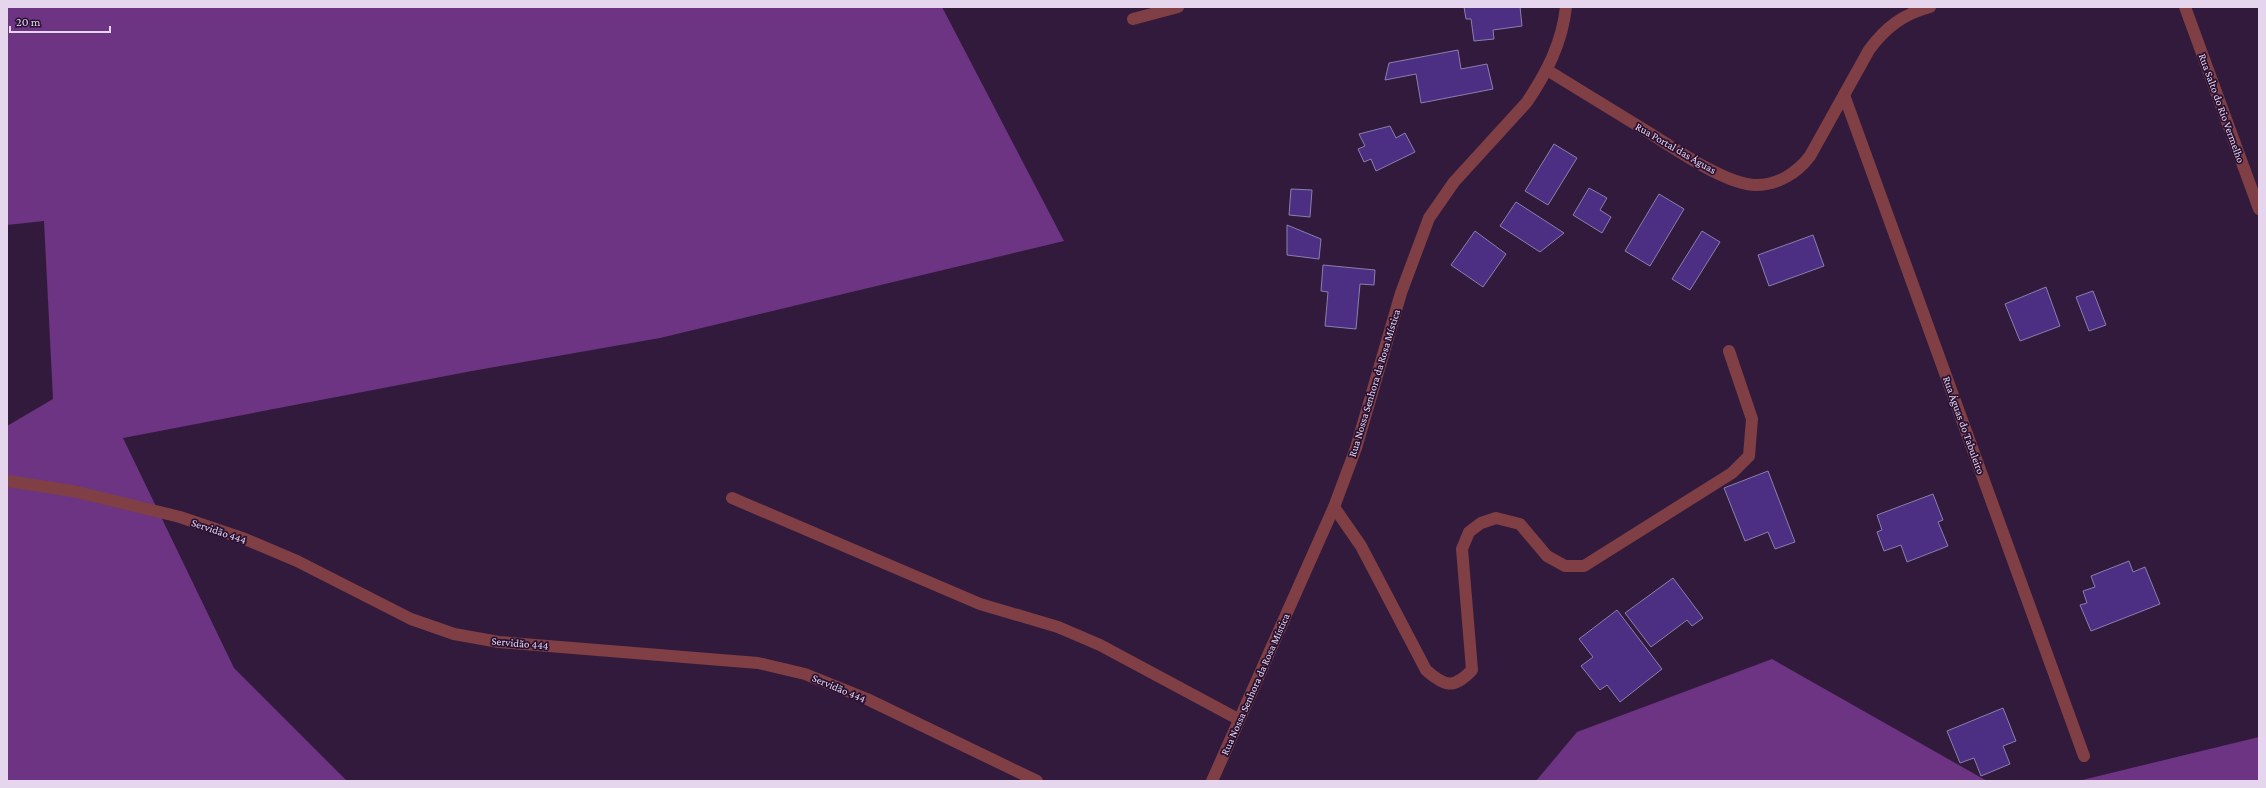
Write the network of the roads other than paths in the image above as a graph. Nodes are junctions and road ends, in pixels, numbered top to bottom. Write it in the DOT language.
graph roads {
  1 [pos="1178,7"];
  2 [pos="1566,7"];
  3 [pos="1930,7"];
  4 [pos="2185,7"];
  5 [pos="1133,19"];
  6 [pos="1547,70"];
  7 [pos="1844,95"];
  8 [pos="2259,209"];
  9 [pos="1729,351"];
  10 [pos="7,481"];
  11 [pos="732,498"];
  12 [pos="1334,507"];
  13 [pos="1238,719"];
  14 [pos="2084,756"];
  15 [pos="1037,781"];
  16 [pos="1212,781"];
  1 -- 5 [label="street"];
  2 -- 6 [label="street, Rua Nossa Senhora da Rosa Mística"];
  3 -- 7 [label="street, Rua Portal das Águas"];
  4 -- 8 [label="street, Rua Salto do Rio Vermelho"];
  6 -- 7 [label="street, Rua Portal das Águas"];
  6 -- 12 [label="street, Rua Nossa Senhora da Rosa Mística"];
  7 -- 14 [label="street, Rua Águas do Tabuleiro"];
  9 -- 12 [label="street"];
  10 -- 15 [label="street, Servidão 444"];
  11 -- 13 [label="street"];
  12 -- 13 [label="street, Rua Nossa Senhora da Rosa Mística"];
  13 -- 16 [label="street, Rua Nossa Senhora da Rosa Mística"];
}
